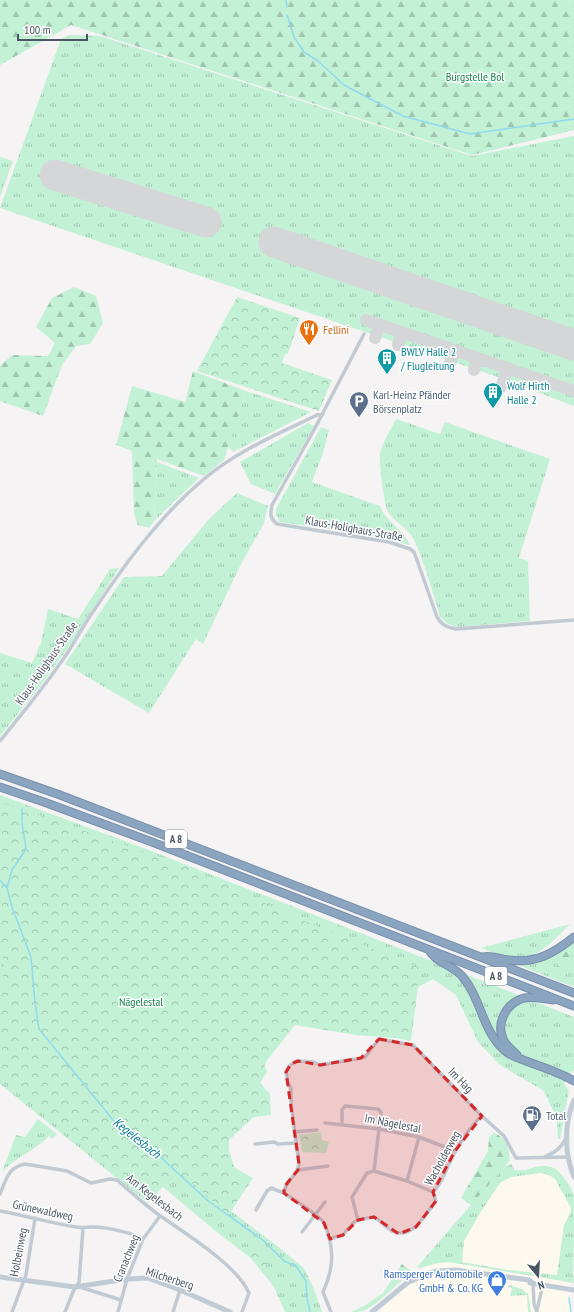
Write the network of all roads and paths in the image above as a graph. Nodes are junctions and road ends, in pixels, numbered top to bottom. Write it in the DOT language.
graph roads {
  1 [pos="364,334"];
  2 [pos="323,414"];
  3 [pos="574,620"];
  4 [pos="0,741"];
  5 [pos="0,774"];
  6 [pos="0,787"];
  7 [pos="574,937"];
  8 [pos="429,950"];
  9 [pos="480,957"];
  10 [pos="574,994"];
  11 [pos="562,1001"];
  12 [pos="574,1006"];
  13 [pos="521,1059"];
  14 [pos="574,1075"];
  15 [pos="565,1076"];
  16 [pos="574,1081"];
  17 [pos="574,1100"];
  18 [pos="482,1116"];
  19 [pos="325,1123"];
  20 [pos="342,1125"];
  21 [pos="379,1128"];
  22 [pos="317,1130"];
  23 [pos="295,1132"];
  24 [pos="419,1137"];
  25 [pos="566,1137"];
  26 [pos="296,1143"];
  27 [pos="255,1144"];
  28 [pos="455,1151"];
  29 [pos="545,1157"];
  30 [pos="568,1157"];
  31 [pos="328,1166"];
  32 [pos="298,1170"];
  33 [pos="374,1171"];
  34 [pos="574,1177"];
  35 [pos="407,1181"];
  36 [pos="433,1192"];
  37 [pos="284,1193"];
  38 [pos="0,1194"];
  39 [pos="325,1202"];
  40 [pos="256,1210"];
  41 [pos="0,1211"];
  42 [pos="315,1214"];
  43 [pos="160,1216"];
  44 [pos="35,1218"];
  45 [pos="358,1220"];
  46 [pos="83,1228"];
  47 [pos="302,1232"];
  48 [pos="143,1239"];
  49 [pos="330,1239"];
  50 [pos="0,1277"];
  51 [pos="128,1279"];
  52 [pos="23,1280"];
  53 [pos="533,1283"];
  54 [pos="543,1284"];
  55 [pos="76,1286"];
  56 [pos="180,1290"];
  57 [pos="574,1290"];
  58 [pos="121,1300"];
  59 [pos="12,1312"];
  60 [pos="66,1312"];
  61 [pos="118,1312"];
  62 [pos="173,1312"];
  63 [pos="229,1312"];
  64 [pos="242,1312"];
  65 [pos="331,1312"];
  66 [pos="372,1312"];
  67 [pos="536,1312"];
  1 -- 2 [label="street, Klaus-Holighaus-Straße"];
  2 -- 3 [label="street, Klaus-Holighaus-Straße"];
  2 -- 4 [label="street, Klaus-Holighaus-Straße"];
  5 -- 9 [label="highway, A 8"];
  6 -- 8 [label="highway, A 8"];
  7 -- 9 [label="highway"];
  8 -- 11 [label="highway, A 8"];
  8 -- 13 [label="highway"];
  9 -- 10 [label="highway, A 8"];
  11 -- 12 [label="highway, A 8"];
  11 -- 13 [label="highway"];
  13 -- 15 [label="highway"];
  14 -- 15 [label="highway"];
  15 -- 16 [label="highway"];
  17 -- 25 [label="main road"];
  18 -- 23 [label="street, Im Hag"];
  18 -- 28 [label="street, Wacholderweg"];
  18 -- 29 [label="street, Im Hag"];
  19 -- 20 [label="street, Im Nägelestal"];
  20 -- 21 [label="street, Im Nägelestal"];
  20 -- 21 [label="street"];
  21 -- 24 [label="street, Im Nägelestal"];
  21 -- 33 [label="street"];
  22 -- 23 [label="street"];
  23 -- 26 [label="street"];
  24 -- 28 [label="street, Im Nägelestal"];
  24 -- 35 [label="street"];
  25 -- 29 [label="street"];
  25 -- 30 [label="main road"];
  26 -- 27 [label="street"];
  26 -- 32 [label="street"];
  28 -- 36 [label="street, Wacholderweg"];
  29 -- 30 [label="street"];
  30 -- 34 [label="main road"];
  31 -- 32 [label="street"];
  32 -- 37 [label="street"];
  33 -- 35 [label="street"];
  33 -- 45 [label="street"];
  35 -- 36 [label="street"];
  36 -- 45 [label="street, Wacholderweg"];
  37 -- 40 [label="street"];
  37 -- 42 [label="street"];
  38 -- 43 [label="street, Am Kegelesbach"];
  39 -- 42 [label="street"];
  41 -- 44 [label="street, Grünewaldweg"];
  42 -- 47 [label="street"];
  42 -- 49 [label="street"];
  43 -- 48 [label="street, Cranachweg"];
  43 -- 64 [label="street, Am Kegelesbach"];
  44 -- 46 [label="street, Grünewaldweg"];
  44 -- 52 [label="street, Holbeinweg"];
  45 -- 49 [label="street"];
  46 -- 48 [label="street, Grünewaldweg"];
  46 -- 55 [label="street, Grünewaldweg"];
  48 -- 51 [label="street, Cranachweg"];
  49 -- 65 [label="street"];
  50 -- 52 [label="main road, Milcherberg"];
  51 -- 55 [label="main road, Milcherberg"];
  51 -- 56 [label="main road, Milcherberg"];
  51 -- 58 [label="street, Cranachweg"];
  52 -- 55 [label="main road, Milcherberg"];
  52 -- 59 [label="street, Holbeinweg"];
  53 -- 54 [label="main road"];
  53 -- 66 [label="main road"];
  53 -- 67 [label="street"];
  54 -- 57 [label="main road"];
  54 -- 67 [label="street"];
  55 -- 58 [label="street, Milcherberg"];
  55 -- 60 [label="street, Grünewaldweg"];
  56 -- 62 [label="street"];
  56 -- 63 [label="main road, Milcherberg"];
  58 -- 61 [label="street, Cranachweg"];
}
